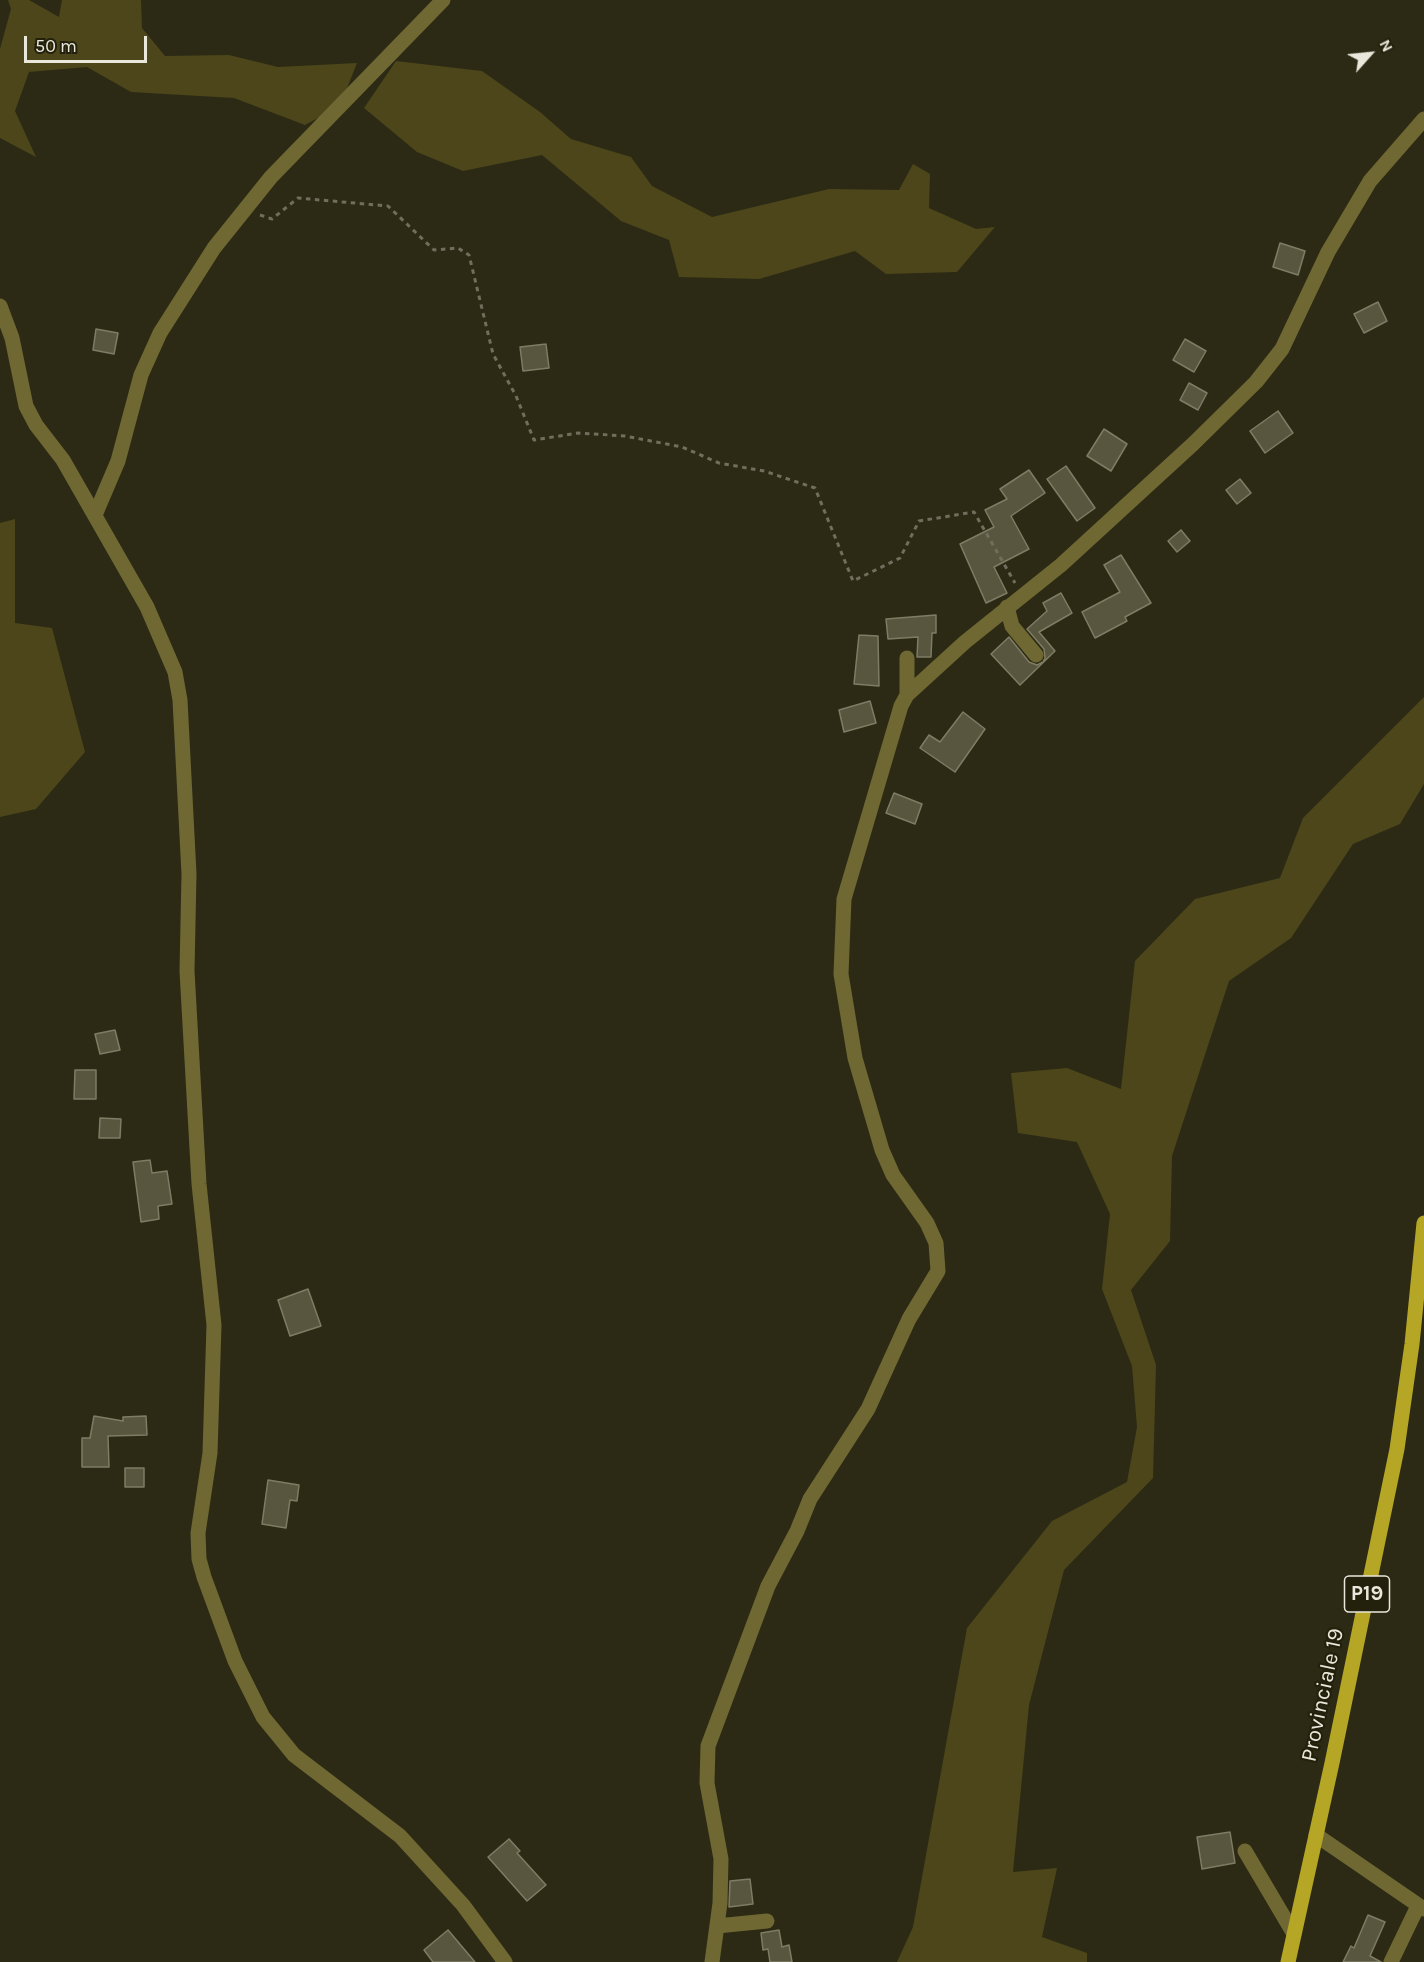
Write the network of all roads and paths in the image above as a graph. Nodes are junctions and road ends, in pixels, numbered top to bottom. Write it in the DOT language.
graph roads {
  1 [pos="443,0"];
  2 [pos="1424,119"];
  3 [pos="245,209"];
  4 [pos="0,306"];
  5 [pos="95,515"];
  6 [pos="1022,595"];
  7 [pos="1007,607"];
  8 [pos="1036,655"];
  9 [pos="907,658"];
  10 [pos="907,695"];
  11 [pos="1424,1223"];
  12 [pos="1316,1835"];
  13 [pos="1245,1851"];
  14 [pos="1421,1908"];
  15 [pos="767,1921"];
  16 [pos="717,1926"];
  17 [pos="1293,1934"];
  18 [pos="505,1962"];
  19 [pos="712,1962"];
  20 [pos="1288,1962"];
  21 [pos="1391,1962"];
  1 -- 3 [label="street"];
  2 -- 6 [label="street"];
  3 -- 5 [label="street"];
  3 -- 6 [label="path"];
  4 -- 5 [label="street"];
  5 -- 18 [label="street"];
  6 -- 7 [label="street"];
  7 -- 8 [label="street"];
  7 -- 10 [label="street"];
  9 -- 10 [label="street"];
  10 -- 16 [label="street"];
  11 -- 12 [label="main road, Provinciale 19 / P19"];
  12 -- 14 [label="street"];
  12 -- 17 [label="main road, Provinciale 19 / P19"];
  13 -- 17 [label="street"];
  14 -- 21 [label="street"];
  15 -- 16 [label="street"];
  16 -- 19 [label="street"];
  17 -- 20 [label="main road, Provinciale 19 / P19"];
}
